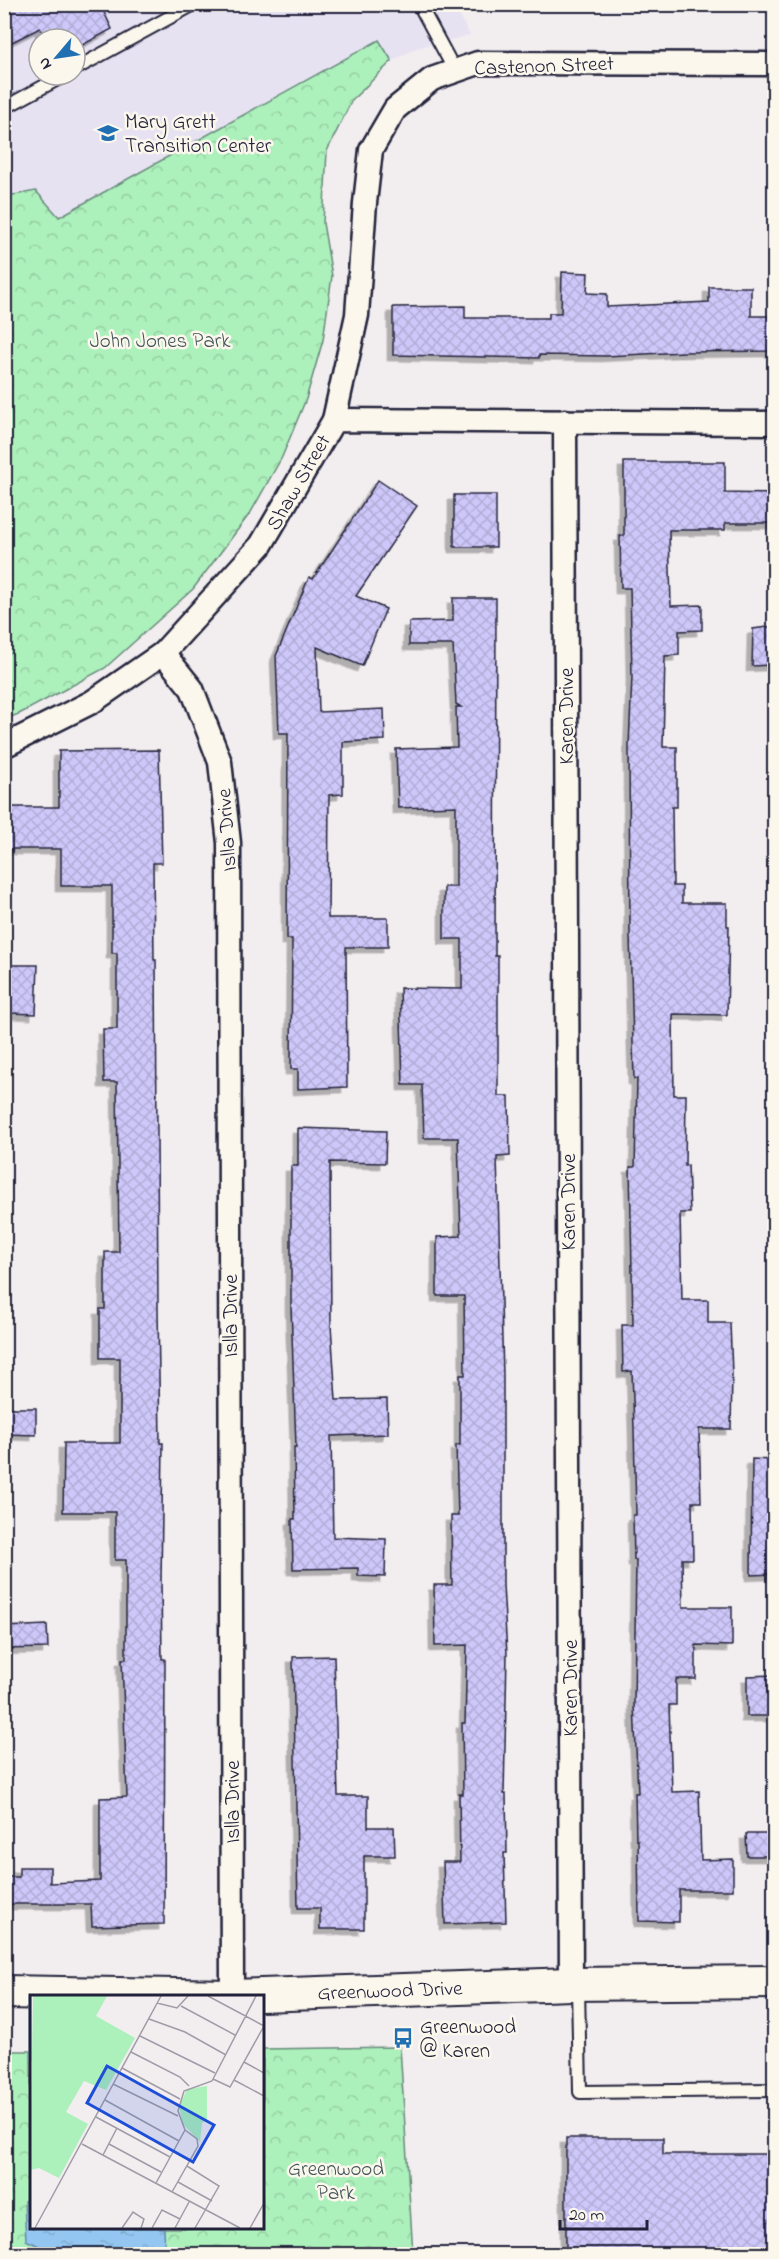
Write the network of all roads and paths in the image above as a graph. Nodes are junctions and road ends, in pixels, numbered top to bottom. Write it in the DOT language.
graph roads {
  1 [pos="194,4"];
  2 [pos="419,4"];
  3 [pos="87,62"];
  4 [pos="774,64"];
  5 [pos="455,71"];
  6 [pos="43,87"];
  7 [pos="4,108"];
  8 [pos="334,420"];
  9 [pos="565,421"];
  10 [pos="774,423"];
  11 [pos="163,653"];
  12 [pos="4,746"];
  13 [pos="774,1982"];
  14 [pos="574,1984"];
  15 [pos="4,1992"];
  16 [pos="175,1995"];
  17 [pos="232,1995"];
  18 [pos="260,1995"];
  19 [pos="774,2090"];
  1 -- 3 [label="lane"];
  2 -- 5 [label="lane"];
  4 -- 5 [label="street, Castenon Street"];
  5 -- 8 [label="street, Castenon Street"];
  6 -- 7 [label="lane"];
  8 -- 9 [label="street, Shaw Street"];
  8 -- 11 [label="street, Shaw Street"];
  9 -- 10 [label="street, Shaw Street"];
  9 -- 14 [label="street, Karen Drive"];
  11 -- 12 [label="street, Shaw Street"];
  11 -- 17 [label="street, Islla Drive"];
  13 -- 14 [label="main road, Greenwood Drive"];
  14 -- 18 [label="main road, Greenwood Drive"];
  14 -- 19 [label="lane"];
  15 -- 16 [label="main road, Greenwood Drive"];
}
